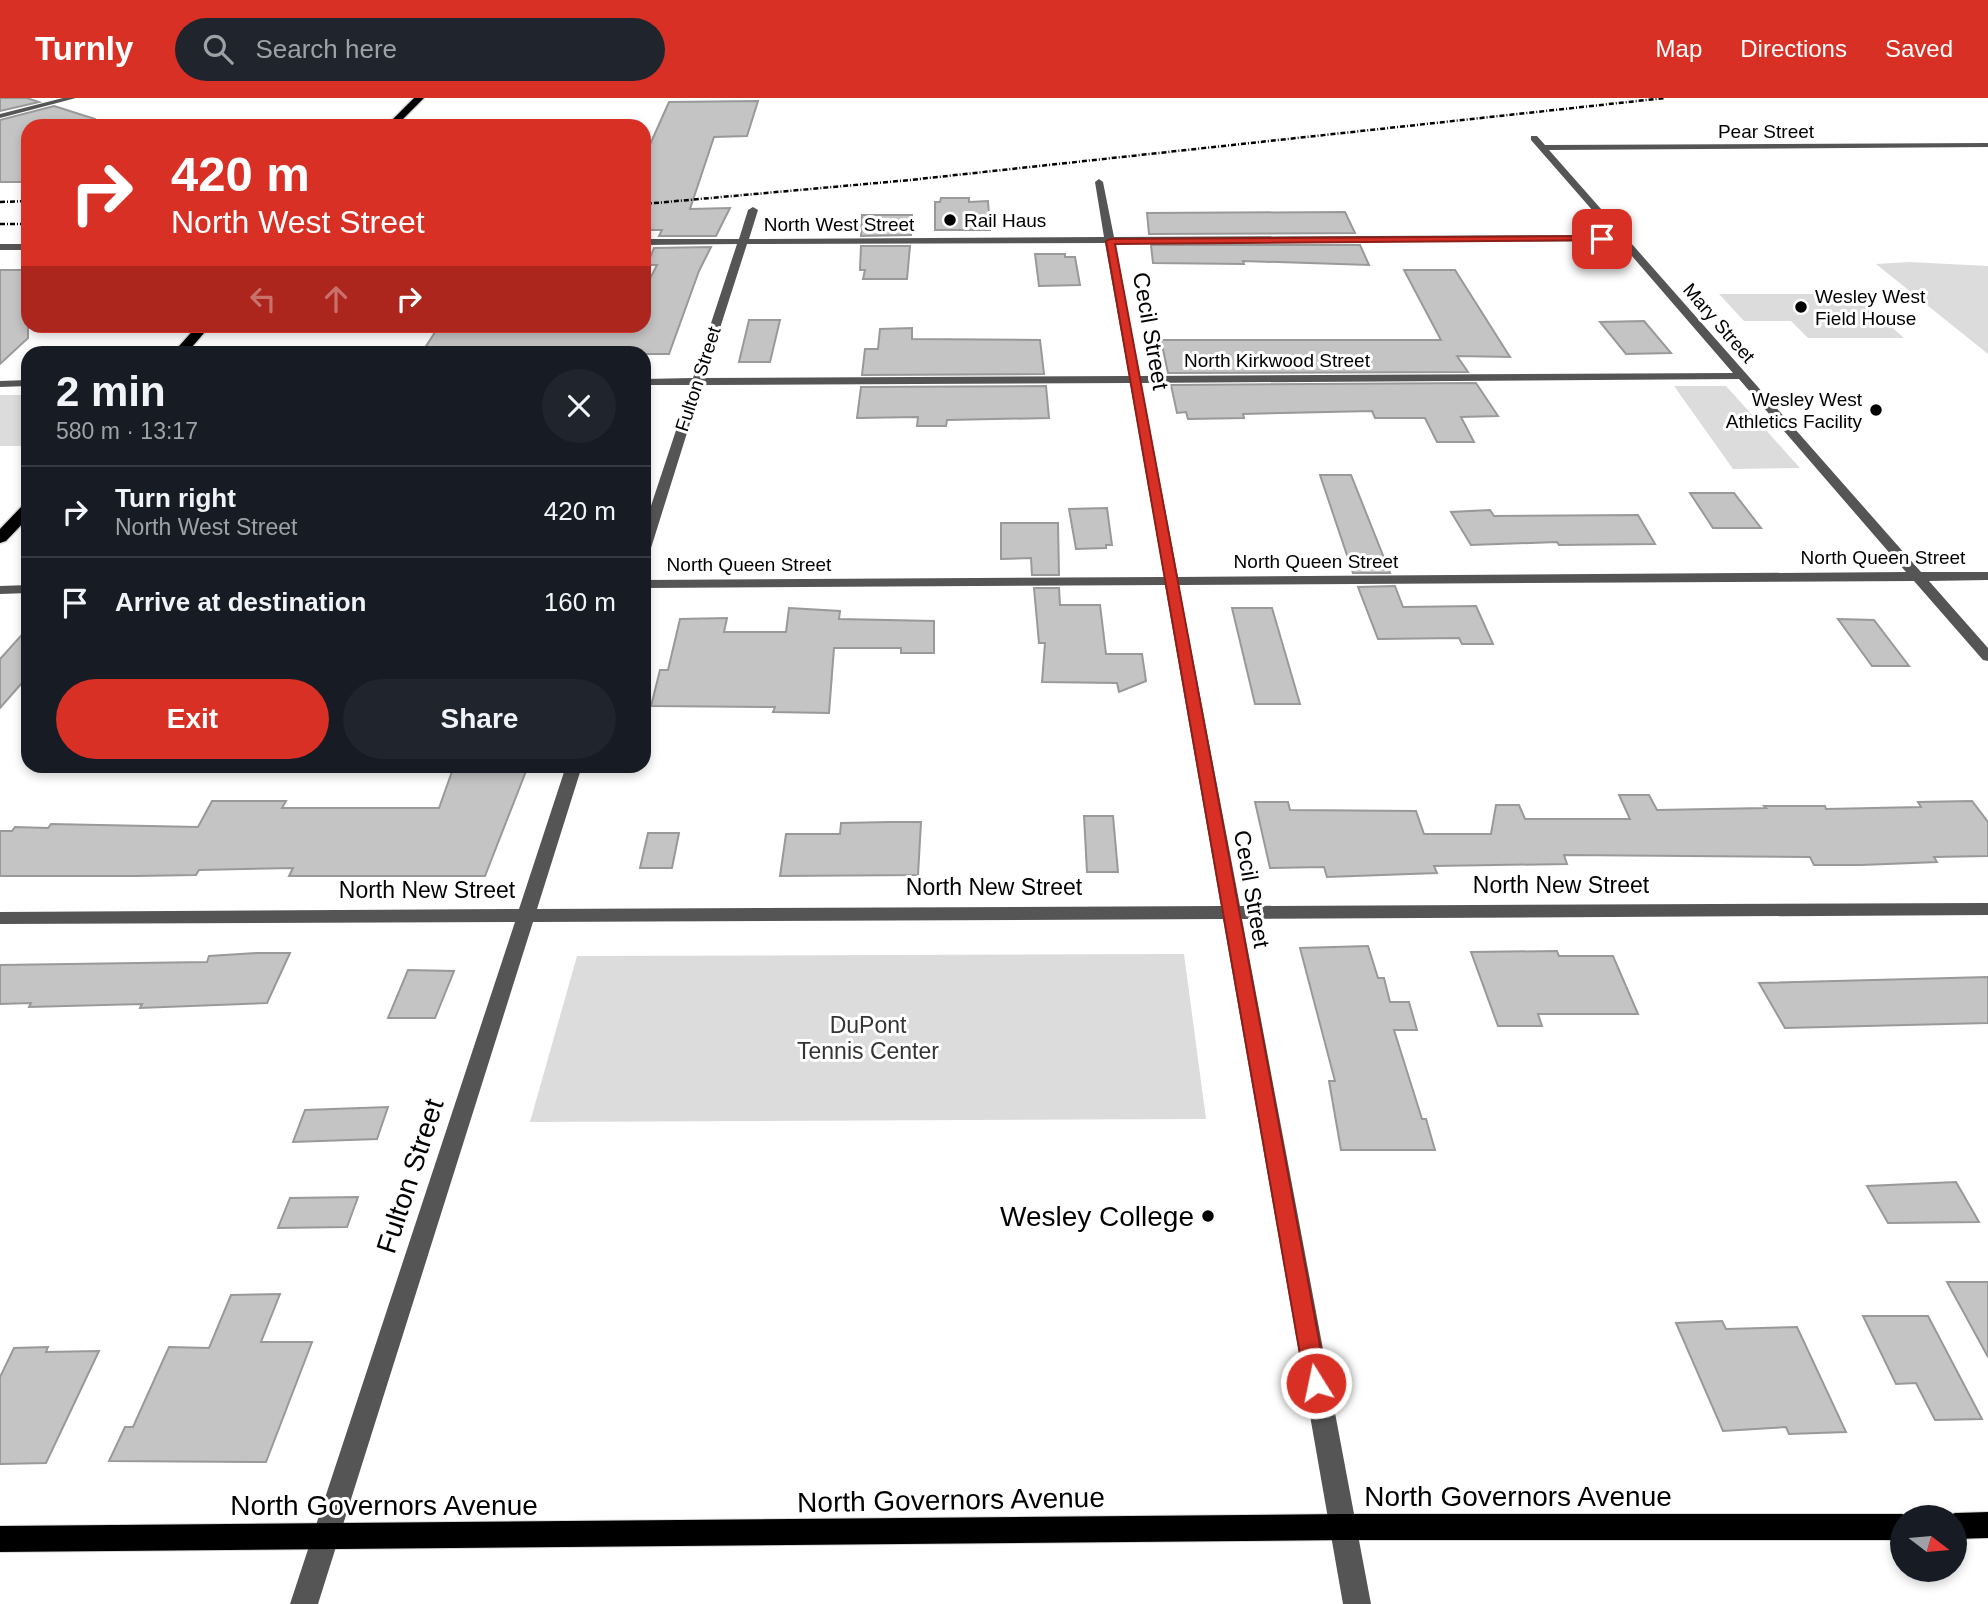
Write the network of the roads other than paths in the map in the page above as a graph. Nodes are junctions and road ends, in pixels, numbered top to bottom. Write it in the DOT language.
graph roads {
  1 [pos="72,98"];
  2 [pos="419,98"];
  3 [pos="0,116"];
  4 [pos="398,119"];
  5 [pos="1534,138"];
  6 [pos="1988,145"];
  7 [pos="1544,148"];
  8 [pos="1100,182"];
  9 [pos="753,210"];
  10 [pos="1623,239"];
  11 [pos="1110,241"];
  12 [pos="651,242"];
  13 [pos="743,242"];
  14 [pos="0,247"];
  15 [pos="21,247"];
  16 [pos="197,333"];
  17 [pos="185,346"];
  18 [pos="1742,376"];
  19 [pos="1135,379"];
  20 [pos="651,382"];
  21 [pos="697,382"];
  22 [pos="21,383"];
  23 [pos="0,384"];
  24 [pos="21,516"];
  25 [pos="651,526"];
  26 [pos="0,538"];
  27 [pos="1916,576"];
  28 [pos="1988,576"];
  29 [pos="1171,581"];
  30 [pos="651,584"];
  31 [pos="21,589"];
  32 [pos="0,590"];
  33 [pos="1988,657"];
  34 [pos="572,773"];
  35 [pos="1988,909"];
  36 [pos="1231,910"];
  37 [pos="526,914"];
  38 [pos="0,918"];
  39 [pos="1988,1525"];
  40 [pos="1967,1526"];
  41 [pos="1342,1527"];
  42 [pos="1890,1527"];
  43 [pos="325,1538"];
  44 [pos="0,1539"];
  45 [pos="304,1604"];
  46 [pos="1357,1604"];
  1 -- 3 [label="street"];
  2 -- 4 [label="highway"];
  5 -- 7 [label="street, Mary Street"];
  6 -- 7 [label="street, Pear Street"];
  7 -- 10 [label="street, Mary Street"];
  8 -- 11 [label="street, Cecil Street"];
  9 -- 13 [label="street, Fulton Street"];
  10 -- 11 [label="street, North West Street"];
  10 -- 18 [label="street, Mary Street"];
  11 -- 13 [label="street, North West Street"];
  11 -- 19 [label="street, Cecil Street"];
  12 -- 13 [label="street, North West Street"];
  13 -- 21 [label="street, Fulton Street"];
  14 -- 15 [label="street"];
  16 -- 17 [label="highway"];
  18 -- 19 [label="street, North Kirkwood Street"];
  18 -- 27 [label="street, Mary Street"];
  19 -- 21 [label="street, North Kirkwood Street"];
  19 -- 29 [label="street, Cecil Street"];
  20 -- 21 [label="street, North Kirkwood Street"];
  21 -- 25 [label="street, Fulton Street"];
  22 -- 23 [label="street"];
  24 -- 26 [label="highway"];
  27 -- 28 [label="street, North Queen Street"];
  27 -- 29 [label="street, North Queen Street"];
  27 -- 33 [label="street, Mary Street"];
  29 -- 30 [label="street, North Queen Street"];
  29 -- 36 [label="street, Cecil Street"];
  31 -- 32 [label="street"];
  34 -- 37 [label="street, Fulton Street"];
  35 -- 36 [label="street, North New Street"];
  36 -- 37 [label="street, North New Street"];
  36 -- 41 [label="street, Cecil Street"];
  37 -- 38 [label="street, North New Street"];
  37 -- 43 [label="street, Fulton Street"];
  39 -- 40 [label="main road"];
  41 -- 42 [label="main road, North Governors Avenue"];
  41 -- 43 [label="main road, North Governors Avenue"];
  41 -- 46 [label="street, Cecil Street"];
  43 -- 44 [label="main road, North Governors Avenue"];
  43 -- 45 [label="street, Fulton Street"];
}
